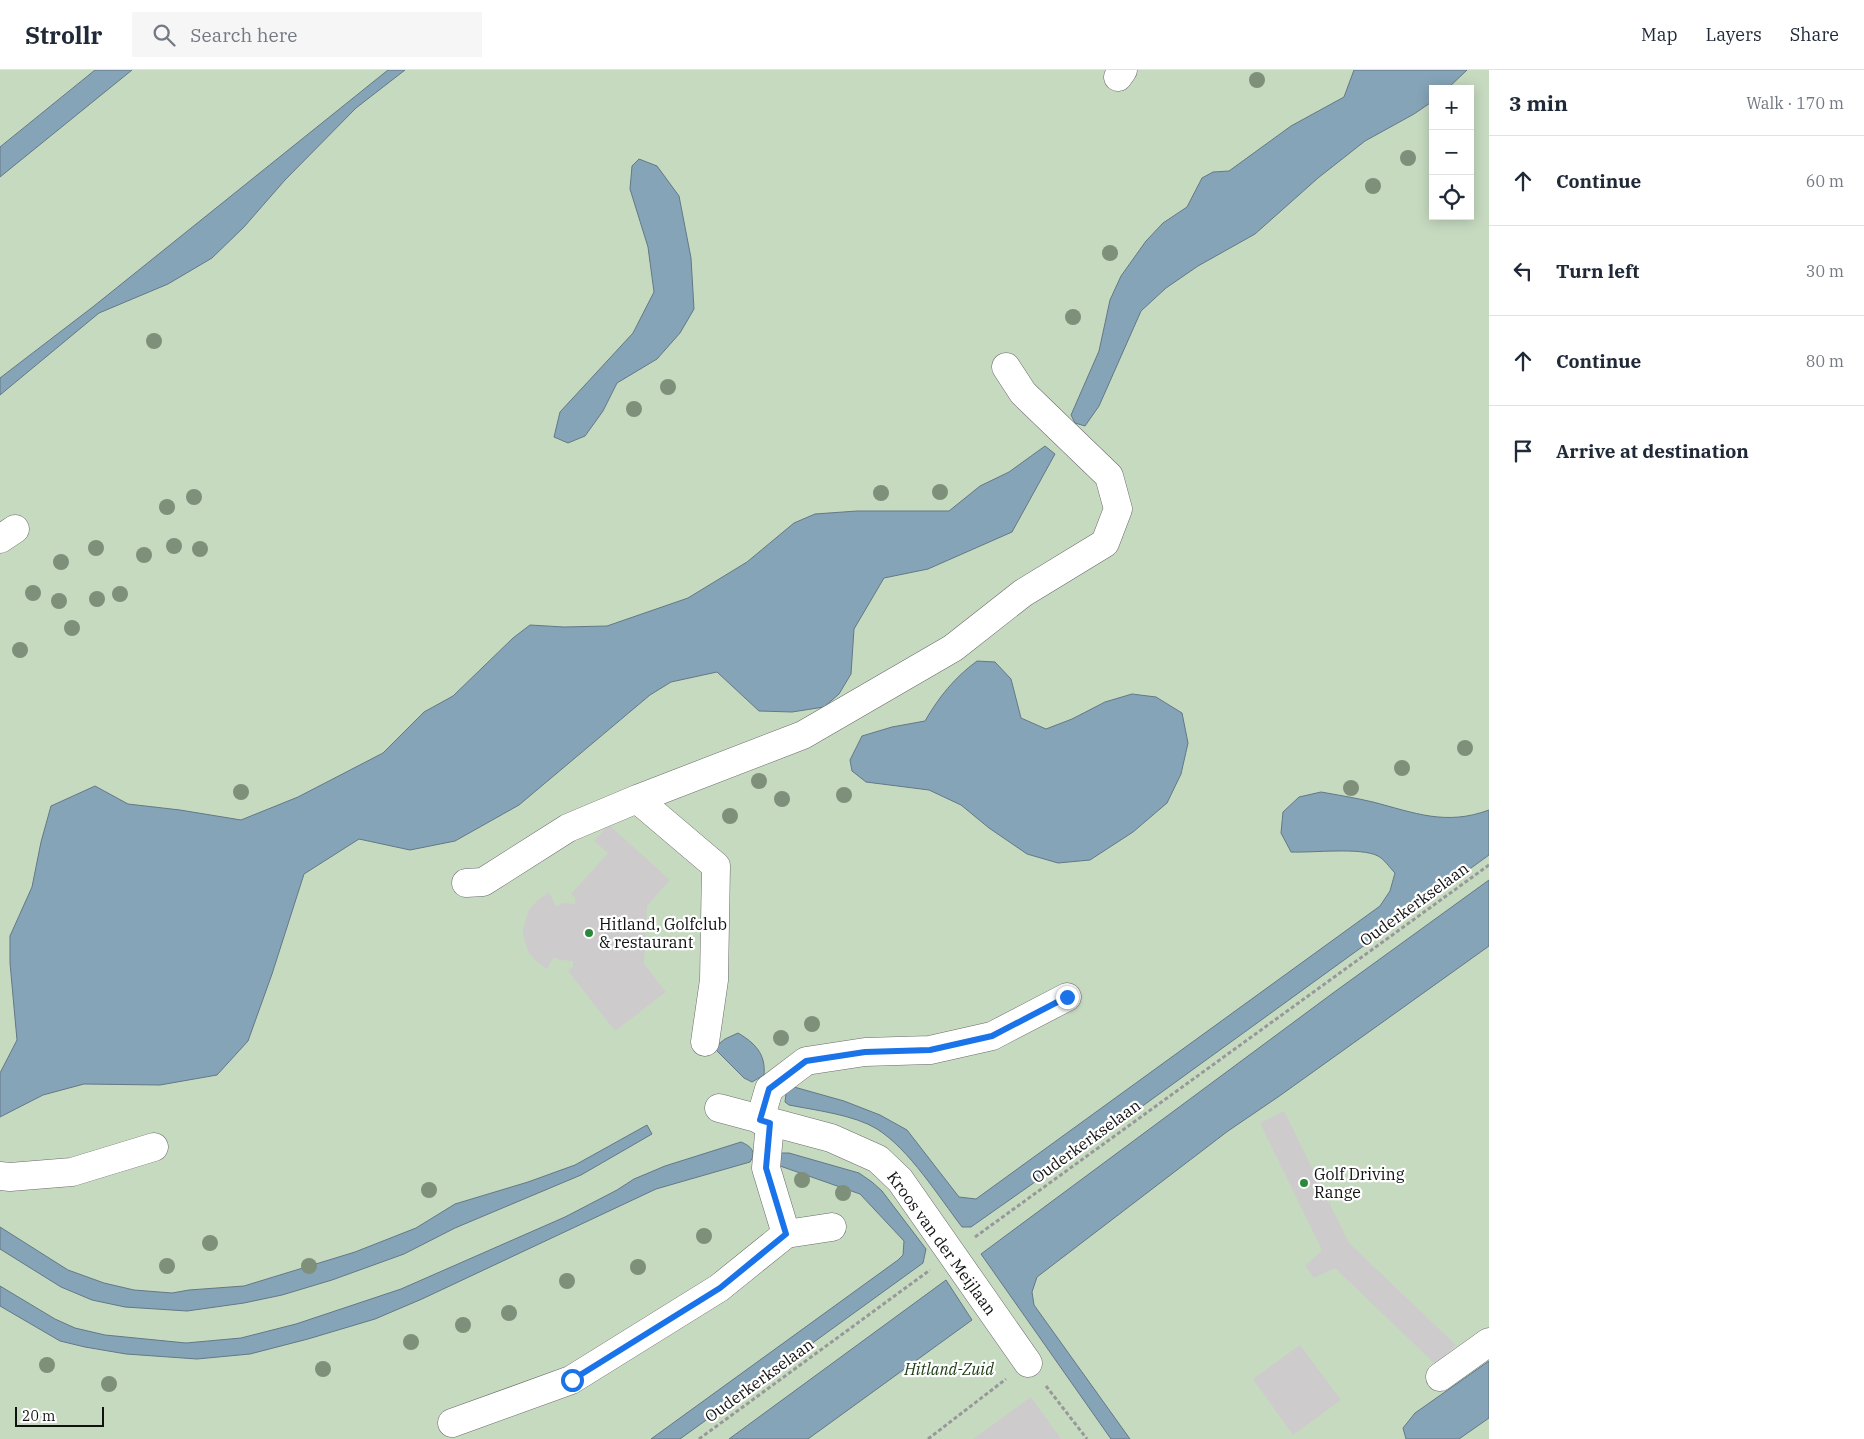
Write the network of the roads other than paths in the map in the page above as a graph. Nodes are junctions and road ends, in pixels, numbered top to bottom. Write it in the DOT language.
graph roads {
  1 [pos="1006,367"];
  2 [pos="637,799"];
  3 [pos="466,883"];
  4 [pos="1067,997"];
  5 [pos="705,1042"];
  6 [pos="720,1108"];
  7 [pos="765,1121"];
  8 [pos="154,1147"];
  9 [pos="0,1176"];
  10 [pos="832,1227"];
  11 [pos="786,1234"];
  12 [pos="1489,1342"];
  13 [pos="1028,1363"];
  14 [pos="1440,1377"];
  15 [pos="452,1423"];
  1 -- 2 [label="lane"];
  2 -- 3 [label="lane"];
  2 -- 5 [label="lane"];
  4 -- 7 [label="lane"];
  6 -- 7 [label="lane, Kroos van der Meijlaan"];
  7 -- 11 [label="lane"];
  7 -- 13 [label="lane, Kroos van der Meijlaan"];
  8 -- 9 [label="lane"];
  10 -- 11 [label="lane"];
  11 -- 15 [label="lane"];
  12 -- 14 [label="lane"];
}
